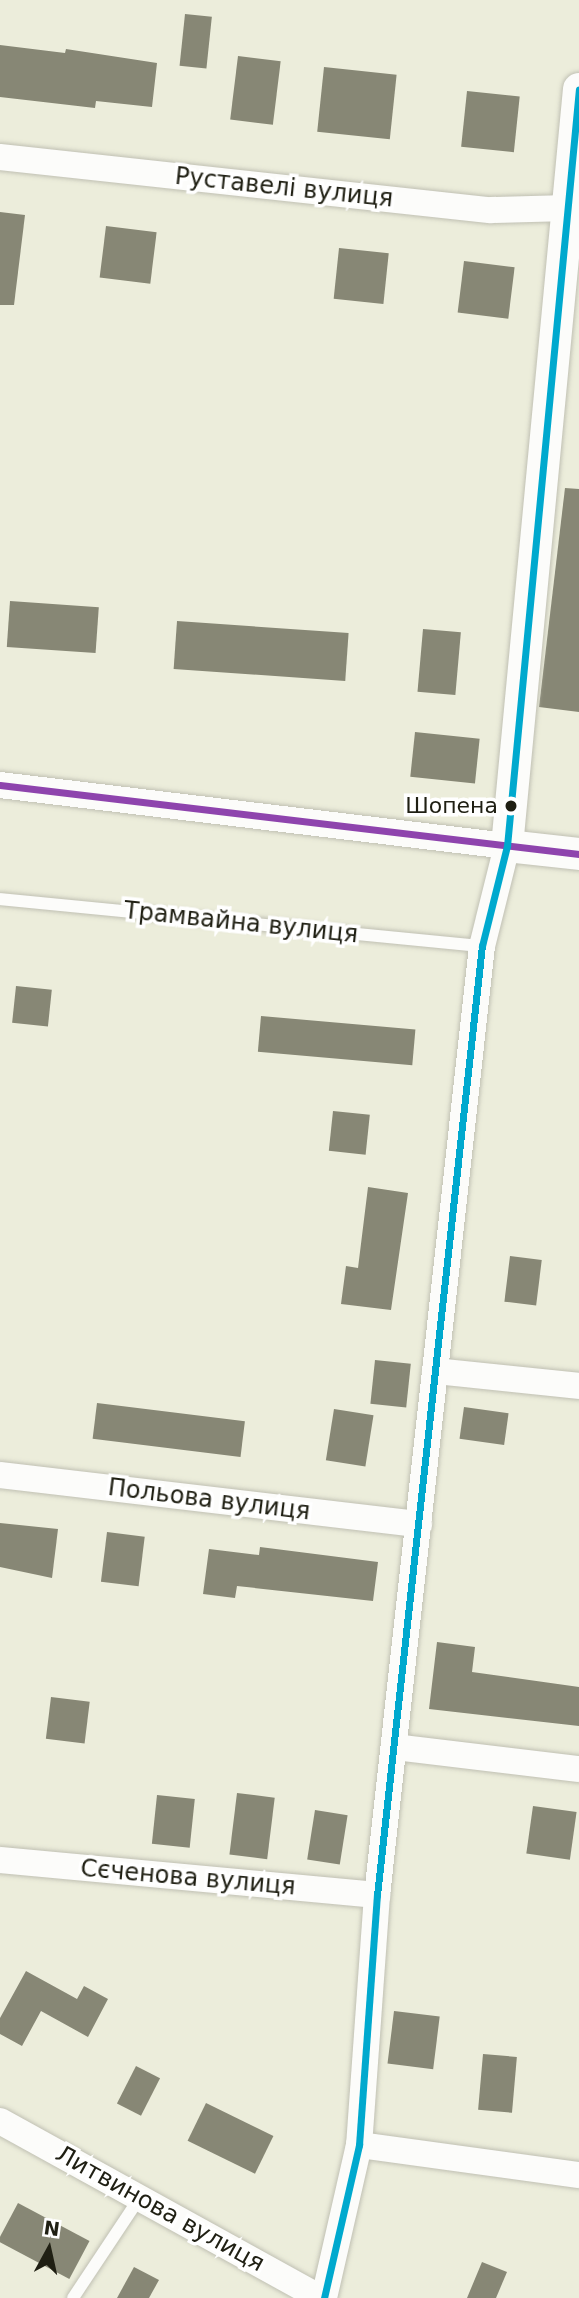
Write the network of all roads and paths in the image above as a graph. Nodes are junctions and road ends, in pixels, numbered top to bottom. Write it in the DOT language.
graph roads {
  1 [pos="579,89"];
  2 [pos="0,158"];
  3 [pos="568,208"];
  4 [pos="0,785"];
  5 [pos="507,846"];
  6 [pos="579,854"];
  7 [pos="0,899"];
  8 [pos="482,946"];
  9 [pos="435,1371"];
  10 [pos="579,1386"];
  11 [pos="0,1475"];
  12 [pos="419,1524"];
  13 [pos="394,1747"];
  14 [pos="579,1769"];
  15 [pos="0,1860"];
  16 [pos="377,1895"];
  17 [pos="0,2120"];
  18 [pos="359,2145"];
  19 [pos="579,2175"];
  20 [pos="140,2197"];
  21 [pos="73,2298"];
  22 [pos="322,2298"];
  1 -- 3 [label="street"];
  2 -- 3 [label="street, Руставелі вулиця"];
  3 -- 5 [label="street"];
  4 -- 5 [label="street"];
  5 -- 6 [label="street"];
  5 -- 8 [label="street"];
  7 -- 8 [label="lane, Трамвайна вулиця"];
  8 -- 9 [label="street"];
  9 -- 10 [label="street"];
  9 -- 12 [label="street"];
  11 -- 12 [label="street, Польова вулиця"];
  12 -- 13 [label="street"];
  13 -- 14 [label="street"];
  13 -- 16 [label="street"];
  15 -- 16 [label="street, Сєченова вулиця"];
  16 -- 18 [label="street"];
  17 -- 20 [label="street, Литвинова вулиця"];
  18 -- 19 [label="street"];
  18 -- 22 [label="street"];
  20 -- 21 [label="lane"];
  20 -- 22 [label="street, Литвинова вулиця"];
}
